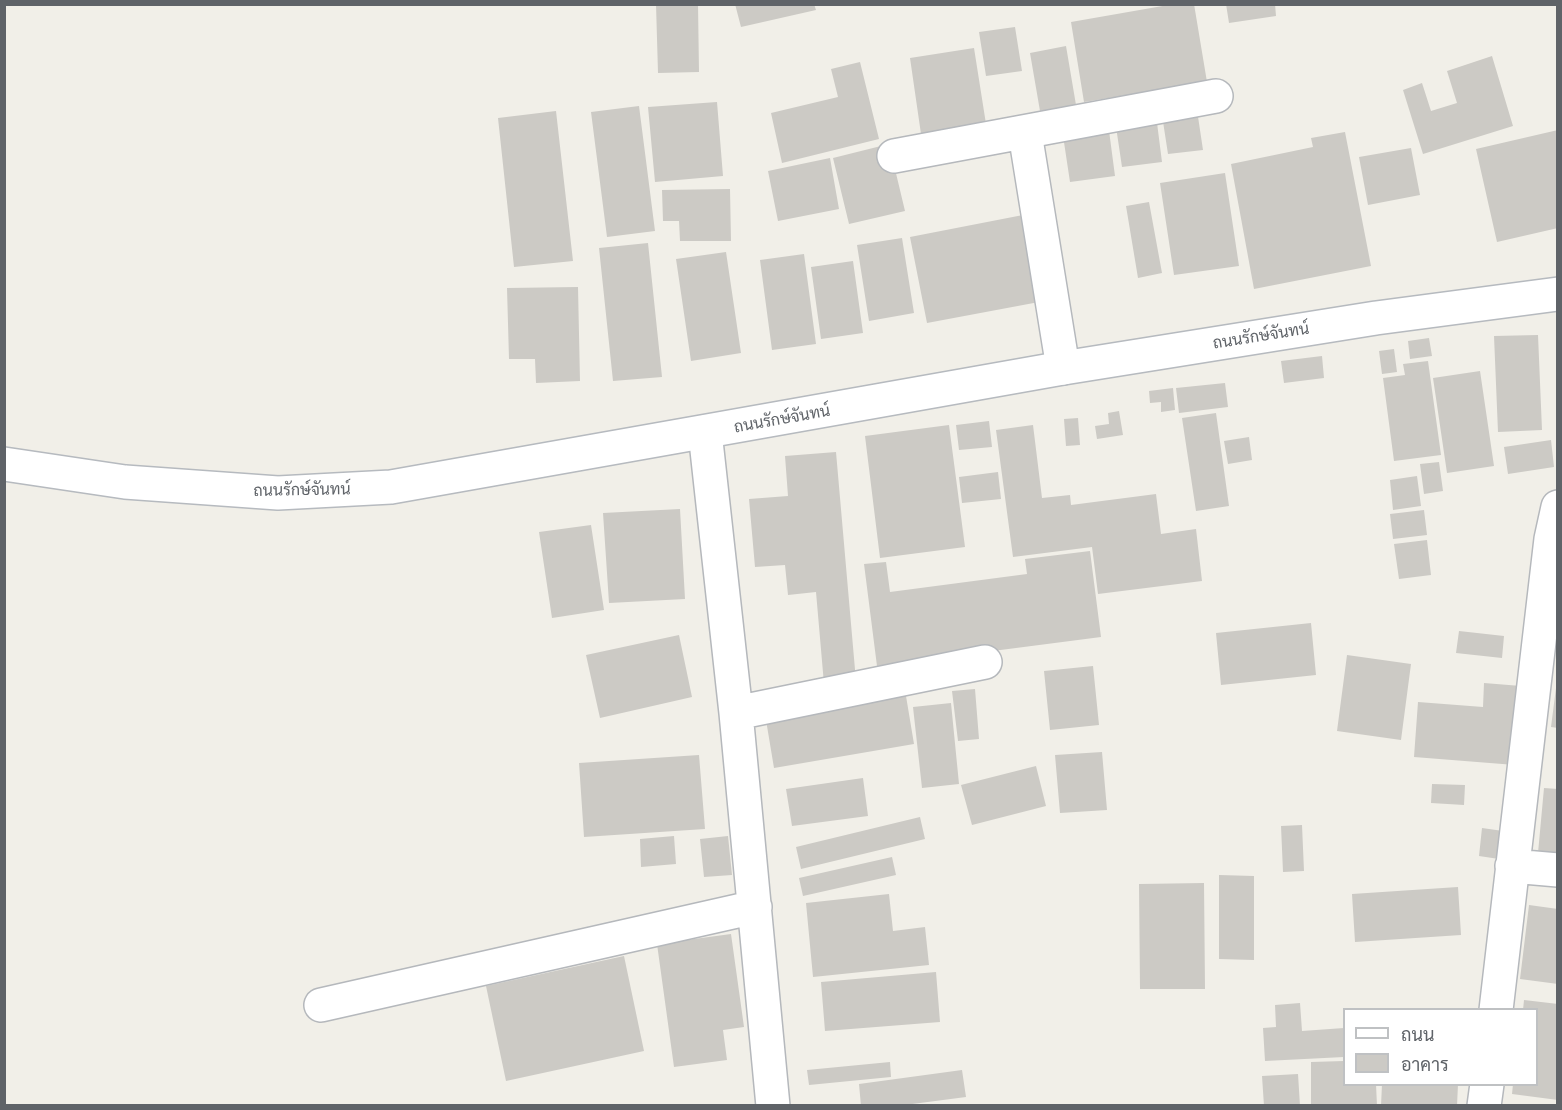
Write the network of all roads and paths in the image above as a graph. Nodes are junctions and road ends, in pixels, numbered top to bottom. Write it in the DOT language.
graph roads {
  1 [pos="1216,96"];
  2 [pos="1025,133"];
  3 [pos="894,156"];
  4 [pos="1557,294"];
  5 [pos="1063,368"];
  6 [pos="705,432"];
  7 [pos="4,464"];
  8 [pos="1557,507"];
  9 [pos="984,662"];
  10 [pos="736,712"];
  11 [pos="1512,866"];
  12 [pos="1557,870"];
  13 [pos="755,907"];
  14 [pos="321,1005"];
  15 [pos="1496,1008"];
  16 [pos="1487,1086"];
  17 [pos="773,1106"];
  18 [pos="1484,1106"];
  1 -- 2 [label="street"];
  2 -- 3 [label="street"];
  2 -- 5 [label="street"];
  4 -- 5 [label="street, ถนนรักษ์จันทน์"];
  5 -- 6 [label="street, ถนนรักษ์จันทน์"];
  6 -- 7 [label="street, ถนนรักษ์จันทน์"];
  6 -- 10 [label="street"];
  8 -- 11 [label="street"];
  9 -- 10 [label="street"];
  10 -- 13 [label="street"];
  11 -- 12 [label="street"];
  11 -- 15 [label="street"];
  13 -- 14 [label="street"];
  13 -- 17 [label="street"];
  16 -- 18 [label="street"];
}
